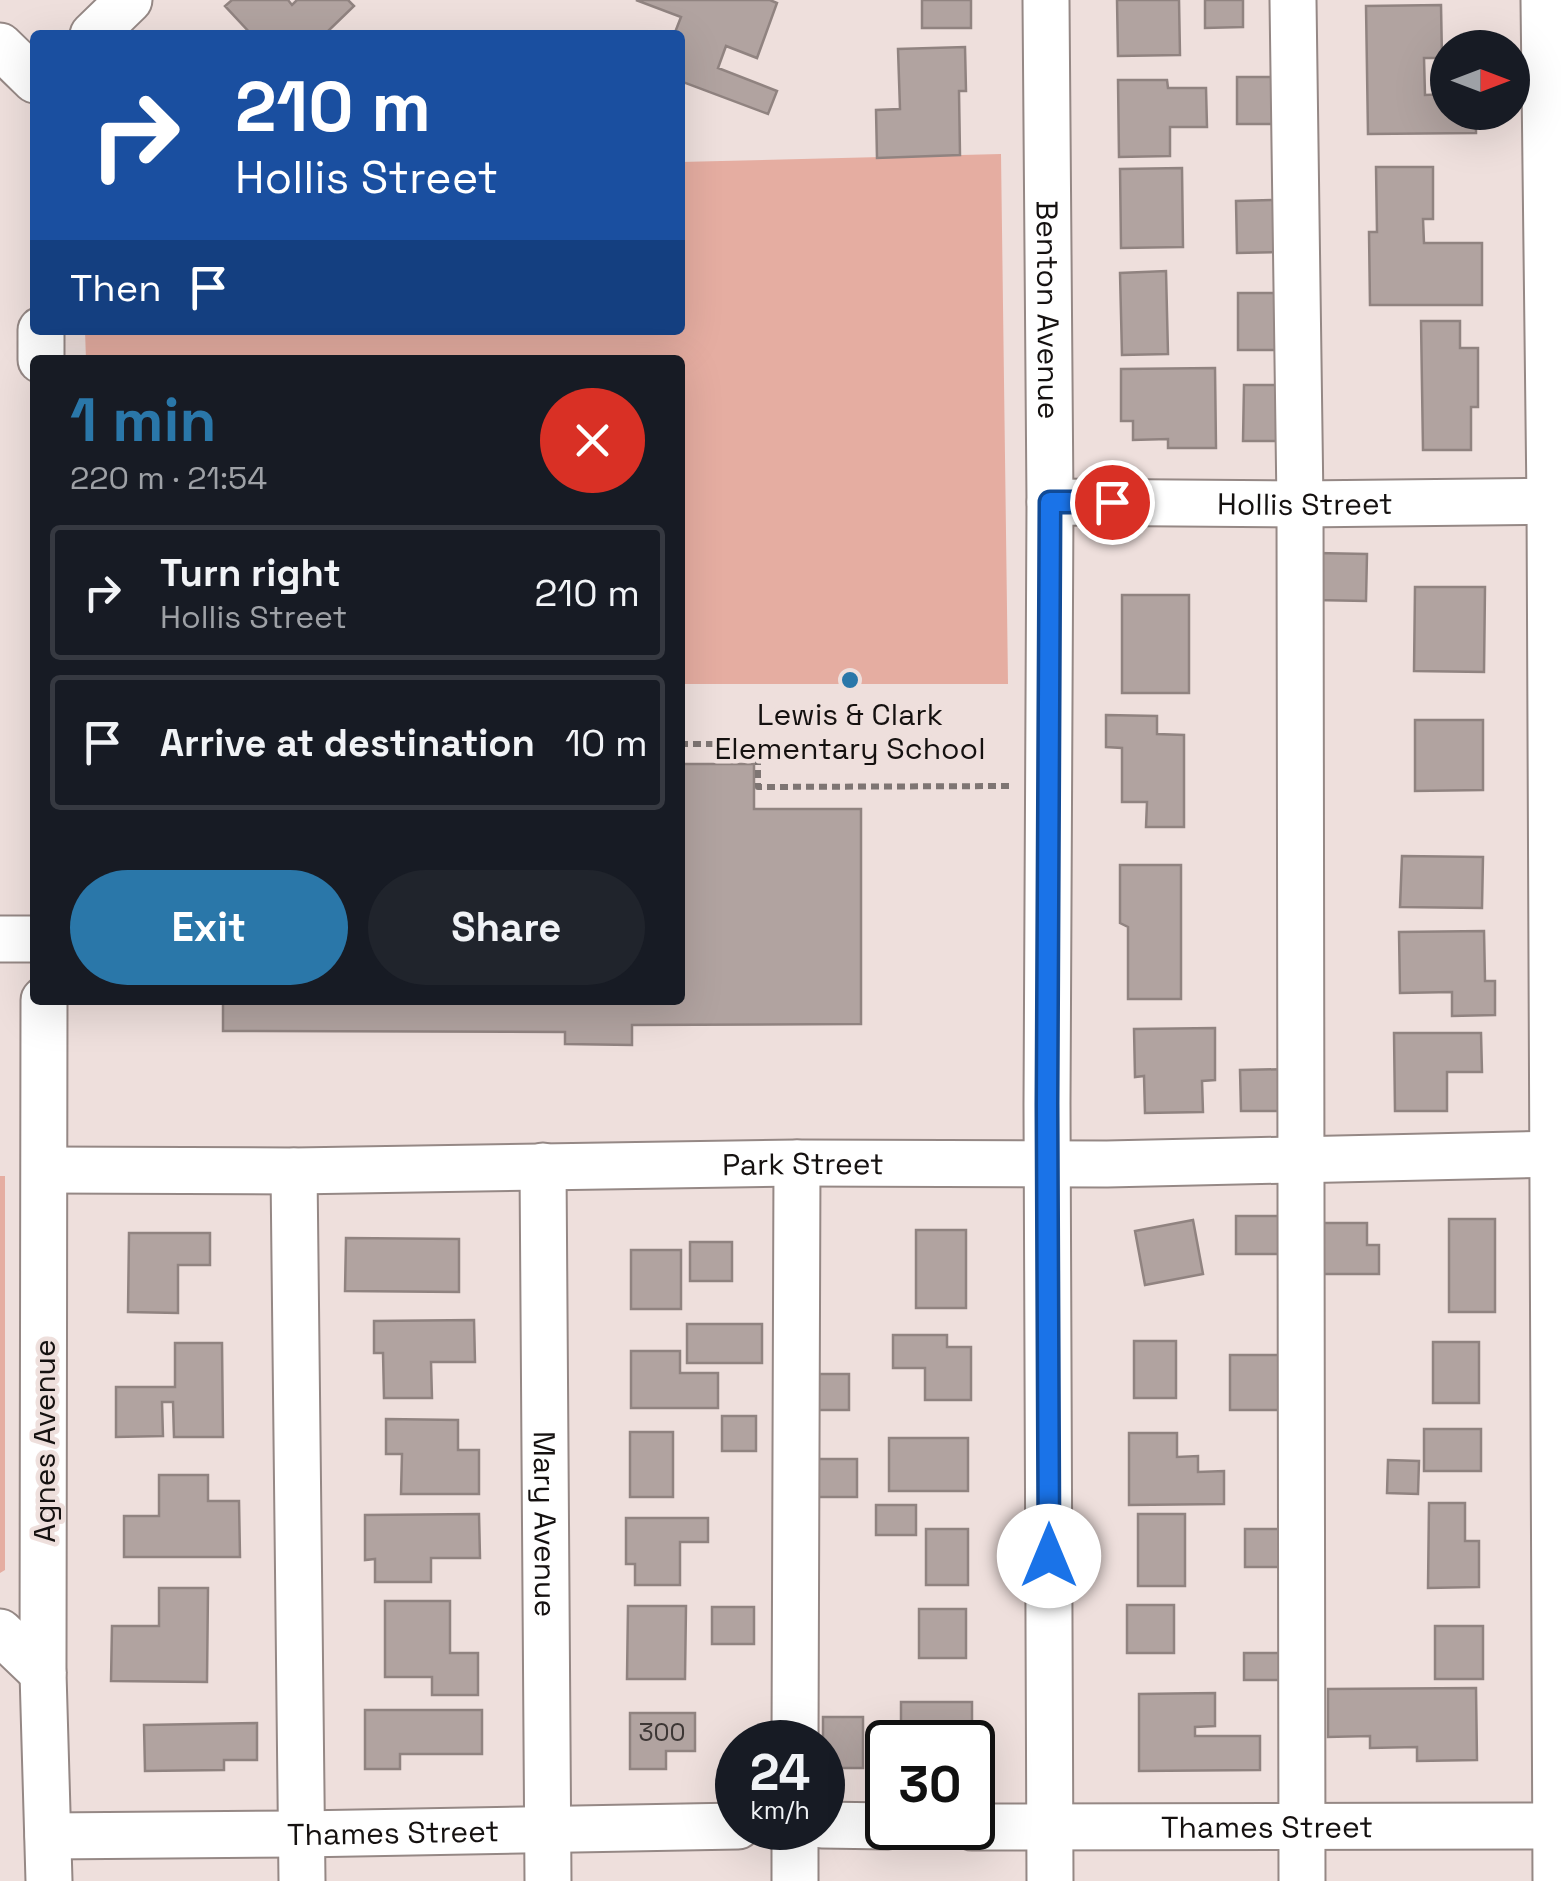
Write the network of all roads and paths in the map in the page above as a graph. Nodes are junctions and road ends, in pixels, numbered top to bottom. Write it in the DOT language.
graph roads {
  1 [pos="129,0"];
  2 [pos="1046,0"];
  3 [pos="1294,0"];
  4 [pos="1544,0"];
  5 [pos="97,30"];
  6 [pos="0,46"];
  7 [pos="30,75"];
  8 [pos="1556,501"];
  9 [pos="1050,502"];
  10 [pos="1300,504"];
  11 [pos="685,744"];
  12 [pos="1014,786"];
  13 [pos="0,939"];
  14 [pos="30,939"];
  15 [pos="44,1005"];
  16 [pos="1556,1154"];
  17 [pos="1301,1158"];
  18 [pos="796,1162"];
  19 [pos="1048,1164"];
  20 [pos="543,1166"];
  21 [pos="45,1170"];
  22 [pos="294,1171"];
  23 [pos="0,1632"];
  24 [pos="44,1673"];
  25 [pos="795,1720"];
  26 [pos="715,1826"];
  27 [pos="1302,1826"];
  28 [pos="1558,1826"];
  29 [pos="995,1827"];
  30 [pos="1050,1828"];
  31 [pos="548,1830"];
  32 [pos="301,1834"];
  33 [pos="48,1836"];
  34 [pos="795,1850"];
  35 [pos="48,1881"];
  36 [pos="302,1881"];
  37 [pos="548,1881"];
  38 [pos="795,1881"];
  39 [pos="1050,1881"];
  40 [pos="1302,1881"];
  41 [pos="1556,1881"];
  1 -- 5 [label="street"];
  2 -- 9 [label="street, Benton Avenue"];
  3 -- 10 [label="street"];
  4 -- 8 [label="street"];
  6 -- 7 [label="street"];
  8 -- 10 [label="street, Hollis Street"];
  8 -- 16 [label="street"];
  9 -- 10 [label="street, Hollis Street"];
  9 -- 19 [label="street, Benton Avenue"];
  10 -- 17 [label="street"];
  11 -- 12 [label="path"];
  13 -- 14 [label="street"];
  15 -- 21 [label="street, Agnes Avenue"];
  16 -- 17 [label="street, Park Street"];
  16 -- 28 [label="street"];
  17 -- 19 [label="street, Park Street"];
  17 -- 27 [label="street"];
  18 -- 19 [label="street, Park Street"];
  18 -- 20 [label="street, Park Street"];
  18 -- 25 [label="street"];
  19 -- 30 [label="street, Benton Avenue"];
  20 -- 22 [label="street, Park Street"];
  20 -- 31 [label="street, Mary Avenue"];
  21 -- 22 [label="street, Park Street"];
  21 -- 24 [label="street, Agnes Avenue"];
  22 -- 32 [label="street"];
  23 -- 24 [label="street"];
  24 -- 33 [label="street, Agnes Avenue"];
  26 -- 31 [label="street, Thames Street"];
  27 -- 28 [label="street, Thames Street"];
  27 -- 30 [label="street, Thames Street"];
  27 -- 40 [label="street"];
  28 -- 41 [label="street"];
  29 -- 30 [label="street, Thames Street"];
  30 -- 39 [label="street, Benton Avenue"];
  31 -- 32 [label="street, Thames Street"];
  31 -- 37 [label="street, Mary Avenue"];
  32 -- 33 [label="street, Thames Street"];
  32 -- 36 [label="street"];
  33 -- 35 [label="street, Agnes Avenue"];
  34 -- 38 [label="street"];
}
